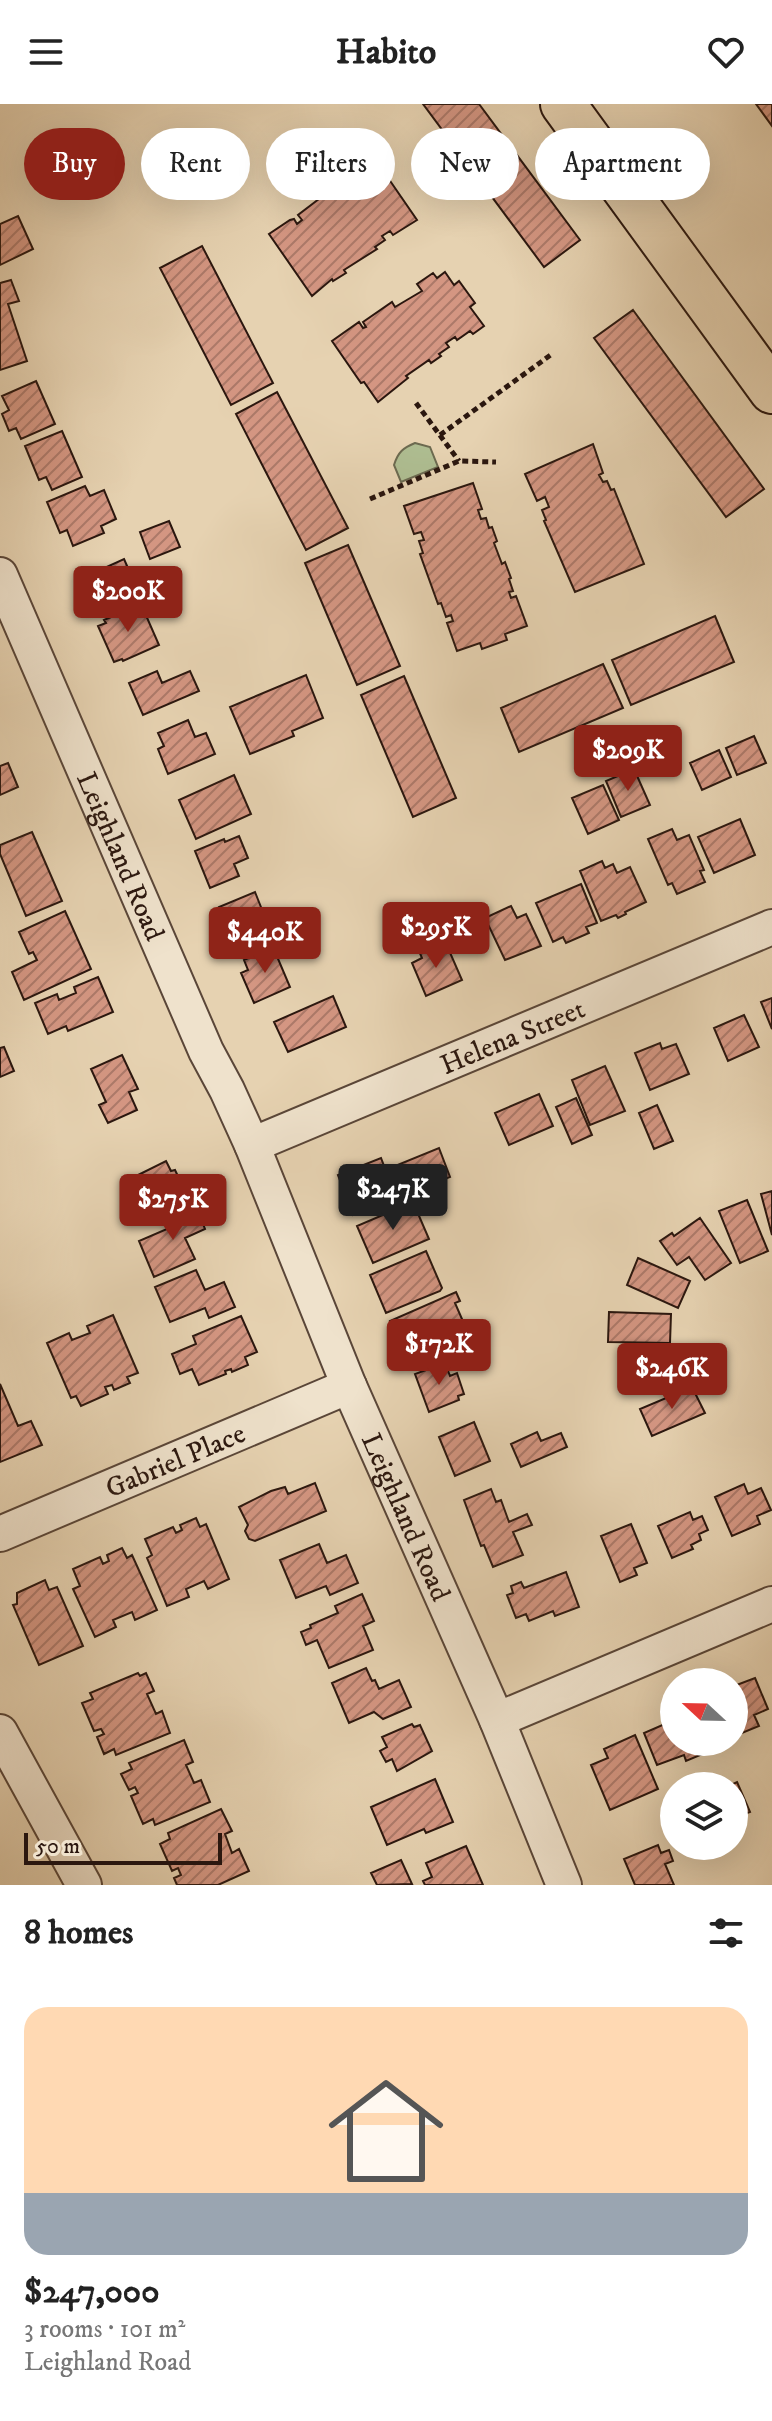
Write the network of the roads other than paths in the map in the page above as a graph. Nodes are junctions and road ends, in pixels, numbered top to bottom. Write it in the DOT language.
graph roads {
  1 [pos="563,104"];
  2 [pos="772,391"];
  3 [pos="0,575"];
  4 [pos="772,927"];
  5 [pos="252,1145"];
  6 [pos="349,1386"];
  7 [pos="0,1534"];
  8 [pos="772,1604"];
  9 [pos="497,1720"];
  10 [pos="0,1732"];
  11 [pos="84,1885"];
  12 [pos="564,1885"];
  1 -- 2 [label="main road"];
  3 -- 5 [label="street, Leighland Road"];
  4 -- 5 [label="street, Helena Street"];
  5 -- 6 [label="street, Leighland Road"];
  6 -- 7 [label="street, Gabriel Place"];
  6 -- 9 [label="street, Leighland Road"];
  8 -- 9 [label="street"];
  9 -- 12 [label="street, Leighland Road"];
  10 -- 11 [label="street"];
}
